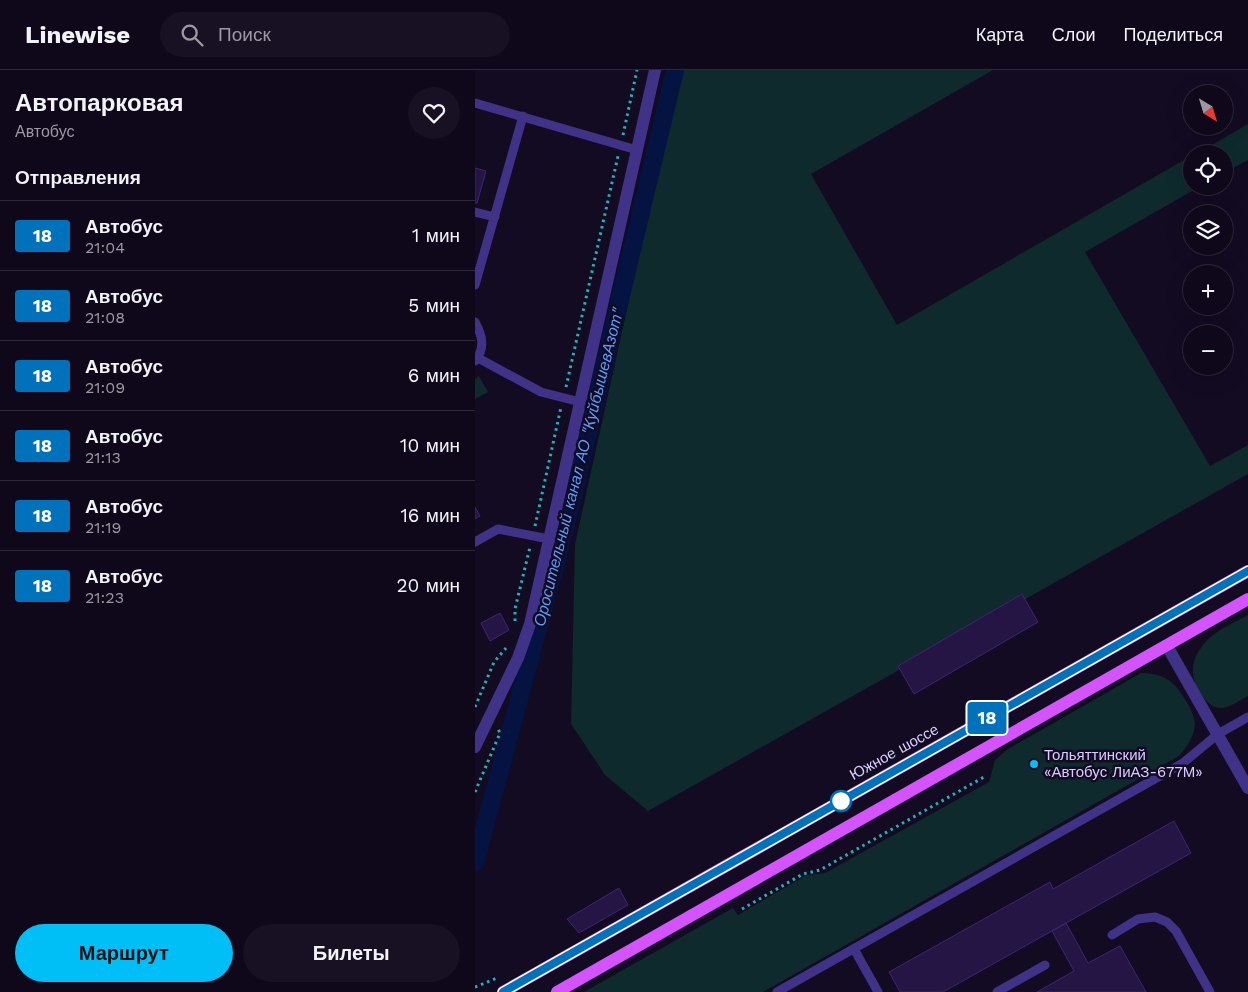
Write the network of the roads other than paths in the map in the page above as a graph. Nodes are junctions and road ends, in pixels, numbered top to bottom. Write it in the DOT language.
graph roads {
  1 [pos="655,70"];
  2 [pos="475,103"];
  3 [pos="523,116"];
  4 [pos="637,150"];
  5 [pos="475,212"];
  6 [pos="495,217"];
  7 [pos="479,257"];
  8 [pos="475,285"];
  9 [pos="475,322"];
  10 [pos="476,360"];
  11 [pos="580,402"];
  12 [pos="549,539"];
  13 [pos="475,542"];
  14 [pos="1248,571"];
  15 [pos="1248,600"];
  16 [pos="1167,646"];
  17 [pos="1248,717"];
  18 [pos="1218,734"];
  19 [pos="475,746"];
  20 [pos="1248,788"];
  21 [pos="1111,935"];
  22 [pos="854,949"];
  23 [pos="1045,965"];
  24 [pos="503,992"];
  25 [pos="557,992"];
  26 [pos="777,992"];
  27 [pos="877,992"];
  28 [pos="997,992"];
  29 [pos="1210,992"];
  1 -- 4 [label="street"];
  2 -- 3 [label="lane"];
  3 -- 4 [label="lane"];
  3 -- 6 [label="lane"];
  4 -- 11 [label="street"];
  5 -- 6 [label="lane"];
  6 -- 7 [label="lane"];
  7 -- 8 [label="lane"];
  9 -- 10 [label="lane"];
  10 -- 11 [label="lane"];
  11 -- 12 [label="street"];
  12 -- 13 [label="lane"];
  12 -- 19 [label="street"];
  14 -- 24 [label="main road, Южное шоссе"];
  15 -- 16 [label="main road"];
  16 -- 18 [label="street"];
  16 -- 25 [label="main road"];
  17 -- 18 [label="lane"];
  18 -- 20 [label="street"];
  18 -- 22 [label="lane"];
  21 -- 29 [label="lane"];
  22 -- 26 [label="lane"];
  22 -- 27 [label="lane"];
  23 -- 28 [label="lane"];
}
